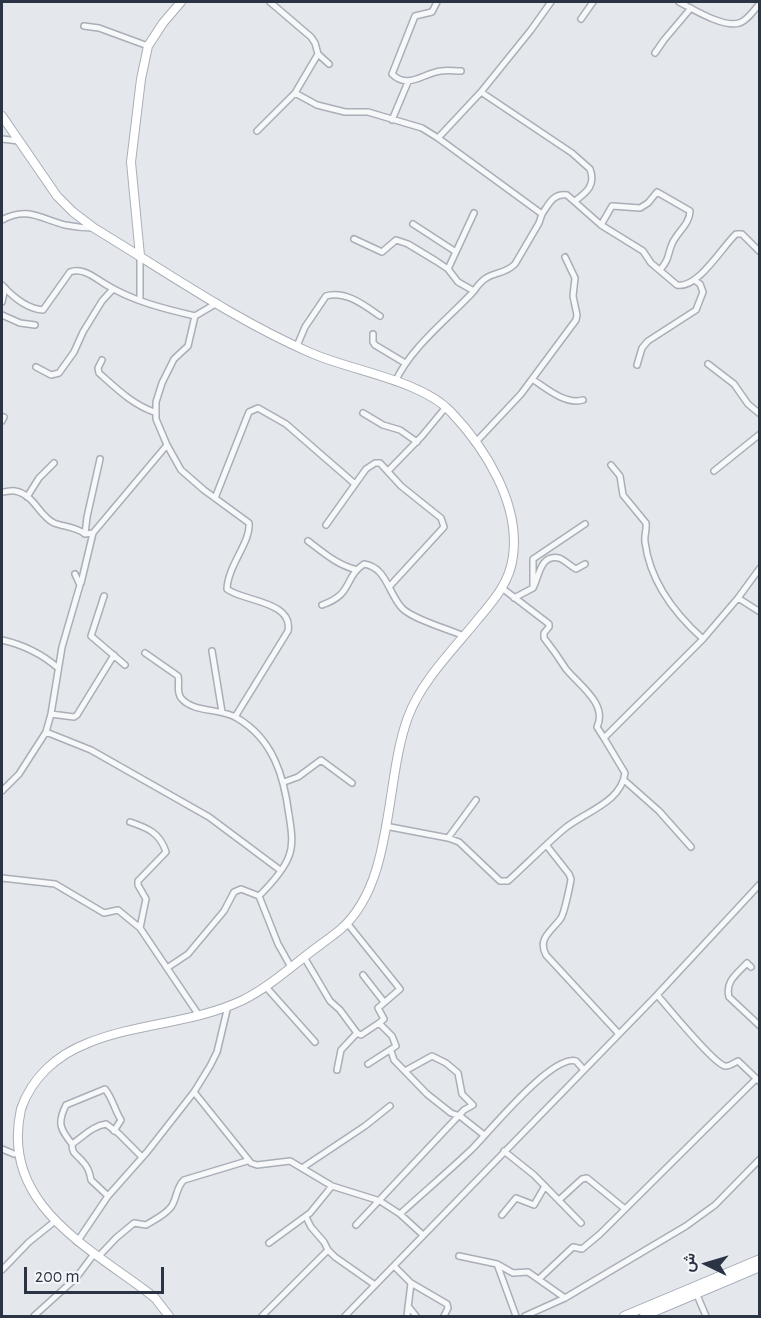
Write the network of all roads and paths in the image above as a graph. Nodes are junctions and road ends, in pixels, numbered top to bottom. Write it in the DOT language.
graph roads {
  1 [pos="181,2"];
  2 [pos="270,2"];
  3 [pos="438,2"];
  4 [pos="551,2"];
  5 [pos="593,2"];
  6 [pos="679,2"];
  7 [pos="759,3"];
  8 [pos="691,8"];
  9 [pos="581,19"];
  10 [pos="84,26"];
  11 [pos="148,46"];
  12 [pos="655,53"];
  13 [pos="318,54"];
  14 [pos="329,64"];
  15 [pos="460,71"];
  16 [pos="408,82"];
  17 [pos="481,92"];
  18 [pos="295,93"];
  19 [pos="2,116"];
  20 [pos="392,120"];
  21 [pos="257,131"];
  22 [pos="438,138"];
  23 [pos="2,139"];
  24 [pos="19,141"];
  25 [pos="575,201"];
  26 [pos="474,213"];
  27 [pos="542,214"];
  28 [pos="2,220"];
  29 [pos="413,224"];
  30 [pos="601,225"];
  31 [pos="94,228"];
  32 [pos="354,239"];
  33 [pos="456,252"];
  34 [pos="759,252"];
  35 [pos="140,256"];
  36 [pos="565,257"];
  37 [pos="448,270"];
  38 [pos="660,270"];
  39 [pos="694,280"];
  40 [pos="3,287"];
  41 [pos="113,289"];
  42 [pos="474,291"];
  43 [pos="140,300"];
  44 [pos="2,302"];
  45 [pos="218,303"];
  46 [pos="2,315"];
  47 [pos="195,316"];
  48 [pos="380,316"];
  49 [pos="35,325"];
  50 [pos="373,334"];
  51 [pos="297,346"];
  52 [pos="102,360"];
  53 [pos="405,363"];
  54 [pos="708,364"];
  55 [pos="637,365"];
  56 [pos="36,367"];
  57 [pos="531,379"];
  58 [pos="395,382"];
  59 [pos="584,400"];
  60 [pos="446,407"];
  61 [pos="154,412"];
  62 [pos="363,413"];
  63 [pos="759,414"];
  64 [pos="759,434"];
  65 [pos="417,442"];
  66 [pos="475,443"];
  67 [pos="167,446"];
  68 [pos="100,459"];
  69 [pos="54,463"];
  70 [pos="611,465"];
  71 [pos="388,471"];
  72 [pos="714,471"];
  73 [pos="355,484"];
  74 [pos="4,492"];
  75 [pos="27,498"];
  76 [pos="215,498"];
  77 [pos="2,500"];
  78 [pos="585,524"];
  79 [pos="326,525"];
  80 [pos="93,533"];
  81 [pos="85,534"];
  82 [pos="308,541"];
  83 [pos="585,564"];
  84 [pos="759,568"];
  85 [pos="357,570"];
  86 [pos="75,574"];
  87 [pos="80,585"];
  88 [pos="389,587"];
  89 [pos="502,588"];
  90 [pos="533,588"];
  91 [pos="104,596"];
  92 [pos="514,598"];
  93 [pos="738,598"];
  94 [pos="322,605"];
  95 [pos="759,612"];
  96 [pos="464,636"];
  97 [pos="2,639"];
  98 [pos="703,639"];
  99 [pos="212,651"];
  100 [pos="145,653"];
  101 [pos="114,655"];
  102 [pos="125,665"];
  103 [pos="58,668"];
  104 [pos="222,712"];
  105 [pos="51,714"];
  106 [pos="235,717"];
  107 [pos="46,732"];
  108 [pos="604,738"];
  109 [pos="624,780"];
  110 [pos="284,782"];
  111 [pos="352,783"];
  112 [pos="2,791"];
  113 [pos="476,800"];
  114 [pos="130,822"];
  115 [pos="385,826"];
  116 [pos="448,838"];
  117 [pos="547,846"];
  118 [pos="691,847"];
  119 [pos="280,870"];
  120 [pos="2,878"];
  121 [pos="759,884"];
  122 [pos="259,896"];
  123 [pos="347,923"];
  124 [pos="140,928"];
  125 [pos="304,957"];
  126 [pos="751,967"];
  127 [pos="168,968"];
  128 [pos="291,968"];
  129 [pos="363,975"];
  130 [pos="266,987"];
  131 [pos="657,995"];
  132 [pos="384,1002"];
  133 [pos="228,1006"];
  134 [pos="198,1014"];
  135 [pos="379,1023"];
  136 [pos="759,1026"];
  137 [pos="357,1033"];
  138 [pos="619,1034"];
  139 [pos="315,1042"];
  140 [pos="391,1051"];
  141 [pos="368,1064"];
  142 [pos="337,1070"];
  143 [pos="584,1070"];
  144 [pos="405,1071"];
  145 [pos="758,1080"];
  146 [pos="194,1092"];
  147 [pos="390,1106"];
  148 [pos="460,1116"];
  149 [pos="114,1131"];
  150 [pos="484,1135"];
  151 [pos="72,1144"];
  152 [pos="2,1149"];
  153 [pos="504,1151"];
  154 [pos="14,1154"];
  155 [pos="142,1156"];
  156 [pos="759,1159"];
  157 [pos="247,1161"];
  158 [pos="302,1168"];
  159 [pos="332,1186"];
  160 [pos="545,1186"];
  161 [pos="108,1196"];
  162 [pos="560,1200"];
  163 [pos="380,1201"];
  164 [pos="625,1209"];
  165 [pos="400,1214"];
  166 [pos="502,1215"];
  167 [pos="306,1217"];
  168 [pos="54,1222"];
  169 [pos="581,1223"];
  170 [pos="356,1225"];
  171 [pos="423,1235"];
  172 [pos="77,1242"];
  173 [pos="269,1243"];
  174 [pos="328,1250"];
  175 [pos="97,1255"];
  176 [pos="459,1256"];
  177 [pos="759,1259"];
  178 [pos="497,1264"];
  179 [pos="394,1266"];
  180 [pos="759,1267"];
  181 [pos="746,1269"];
  182 [pos="2,1270"];
  183 [pos="539,1279"];
  184 [pos="411,1283"];
  185 [pos="375,1285"];
  186 [pos="697,1294"];
  187 [pos="565,1298"];
  188 [pos="408,1306"];
  189 [pos="34,1317"];
  190 [pos="170,1317"];
  191 [pos="262,1317"];
  192 [pos="345,1317"];
  193 [pos="407,1317"];
  194 [pos="416,1317"];
  195 [pos="444,1317"];
  196 [pos="516,1317"];
  197 [pos="525,1317"];
  198 [pos="624,1317"];
  199 [pos="645,1317"];
  200 [pos="706,1317"];
  1 -- 11 [label="street"];
  2 -- 13 [label="street"];
  3 -- 16 [label="street"];
  4 -- 17 [label="street"];
  5 -- 9 [label="street"];
  6 -- 8 [label="street"];
  7 -- 8 [label="street"];
  8 -- 12 [label="street"];
  10 -- 11 [label="street"];
  11 -- 35 [label="street"];
  13 -- 14 [label="street"];
  13 -- 18 [label="street"];
  15 -- 16 [label="street"];
  16 -- 20 [label="street"];
  17 -- 22 [label="street"];
  17 -- 25 [label="street"];
  18 -- 20 [label="street"];
  18 -- 21 [label="street"];
  19 -- 24 [label="street"];
  20 -- 22 [label="street"];
  22 -- 27 [label="street"];
  23 -- 24 [label="street"];
  24 -- 31 [label="street"];
  25 -- 27 [label="street"];
  25 -- 30 [label="street"];
  26 -- 33 [label="street"];
  27 -- 42 [label="street"];
  28 -- 31 [label="street"];
  29 -- 33 [label="street"];
  30 -- 38 [label="street"];
  30 -- 38 [label="street"];
  31 -- 35 [label="street"];
  32 -- 37 [label="street"];
  33 -- 37 [label="street"];
  34 -- 39 [label="street"];
  35 -- 43 [label="street"];
  35 -- 45 [label="street"];
  36 -- 57 [label="street"];
  37 -- 42 [label="street"];
  38 -- 39 [label="street"];
  39 -- 55 [label="street"];
  40 -- 41 [label="street"];
  40 -- 44 [label="street"];
  41 -- 43 [label="street"];
  41 -- 56 [label="street"];
  42 -- 53 [label="street"];
  43 -- 47 [label="street"];
  45 -- 47 [label="street"];
  45 -- 51 [label="street"];
  46 -- 49 [label="street"];
  47 -- 61 [label="street"];
  48 -- 51 [label="street"];
  50 -- 53 [label="street"];
  51 -- 58 [label="street"];
  52 -- 61 [label="street"];
  53 -- 58 [label="street"];
  54 -- 63 [label="street"];
  57 -- 59 [label="street"];
  57 -- 66 [label="street"];
  58 -- 60 [label="street"];
  60 -- 65 [label="street"];
  60 -- 66 [label="street"];
  61 -- 67 [label="street"];
  62 -- 65 [label="street"];
  64 -- 72 [label="street"];
  65 -- 71 [label="street"];
  66 -- 89 [label="street"];
  67 -- 76 [label="street"];
  67 -- 80 [label="street"];
  68 -- 81 [label="street"];
  69 -- 75 [label="street"];
  70 -- 98 [label="street"];
  71 -- 73 [label="street"];
  71 -- 88 [label="street"];
  73 -- 76 [label="street"];
  73 -- 79 [label="street"];
  74 -- 75 [label="street"];
  74 -- 77 [label="street"];
  75 -- 81 [label="street"];
  76 -- 106 [label="street"];
  78 -- 90 [label="street"];
  80 -- 81 [label="street"];
  80 -- 87 [label="street"];
  82 -- 85 [label="street"];
  83 -- 90 [label="street"];
  84 -- 93 [label="street"];
  85 -- 88 [label="street"];
  85 -- 94 [label="street"];
  86 -- 87 [label="street"];
  87 -- 103 [label="street"];
  88 -- 96 [label="street"];
  89 -- 92 [label="street"];
  89 -- 96 [label="street"];
  90 -- 92 [label="street"];
  91 -- 101 [label="street"];
  92 -- 108 [label="street"];
  93 -- 95 [label="street"];
  93 -- 98 [label="street"];
  96 -- 115 [label="street"];
  97 -- 103 [label="street"];
  98 -- 108 [label="street"];
  99 -- 104 [label="street"];
  100 -- 104 [label="street"];
  101 -- 102 [label="street"];
  101 -- 105 [label="street"];
  103 -- 105 [label="street"];
  104 -- 106 [label="street"];
  105 -- 107 [label="street"];
  106 -- 110 [label="street"];
  107 -- 112 [label="street"];
  107 -- 119 [label="street"];
  108 -- 109 [label="street"];
  109 -- 117 [label="street"];
  109 -- 118 [label="street"];
  110 -- 111 [label="street"];
  110 -- 119 [label="street"];
  113 -- 116 [label="street"];
  114 -- 124 [label="street"];
  115 -- 116 [label="street"];
  115 -- 123 [label="street"];
  116 -- 117 [label="street"];
  117 -- 138 [label="street"];
  119 -- 122 [label="street"];
  120 -- 124 [label="street"];
  121 -- 131 [label="street"];
  122 -- 127 [label="street"];
  122 -- 128 [label="street"];
  123 -- 125 [label="street"];
  123 -- 132 [label="street"];
  124 -- 127 [label="street"];
  125 -- 128 [label="street"];
  125 -- 137 [label="street"];
  126 -- 136 [label="street"];
  127 -- 134 [label="street"];
  128 -- 130 [label="street"];
  129 -- 132 [label="street"];
  130 -- 133 [label="street"];
  130 -- 139 [label="street"];
  131 -- 138 [label="street"];
  131 -- 145 [label="street"];
  132 -- 135 [label="street"];
  133 -- 134 [label="street"];
  133 -- 146 [label="street"];
  134 -- 154 [label="street"];
  135 -- 137 [label="street"];
  135 -- 140 [label="street"];
  137 -- 142 [label="street"];
  138 -- 143 [label="street"];
  140 -- 141 [label="street"];
  140 -- 144 [label="street"];
  143 -- 150 [label="street"];
  143 -- 153 [label="street"];
  144 -- 148 [label="street"];
  144 -- 148 [label="street"];
  145 -- 164 [label="street"];
  146 -- 155 [label="street"];
  146 -- 157 [label="street"];
  147 -- 158 [label="street"];
  148 -- 150 [label="street"];
  148 -- 163 [label="street"];
  149 -- 151 [label="street"];
  149 -- 151 [label="street"];
  149 -- 155 [label="street"];
  150 -- 165 [label="street"];
  151 -- 161 [label="street"];
  152 -- 154 [label="street"];
  153 -- 160 [label="street"];
  153 -- 171 [label="street"];
  154 -- 168 [label="street"];
  155 -- 161 [label="street"];
  156 -- 187 [label="street"];
  157 -- 158 [label="street"];
  157 -- 175 [label="street"];
  158 -- 159 [label="street"];
  159 -- 163 [label="street"];
  159 -- 167 [label="street"];
  160 -- 162 [label="street"];
  160 -- 166 [label="street"];
  161 -- 172 [label="street"];
  162 -- 164 [label="street"];
  162 -- 169 [label="street"];
  163 -- 165 [label="street"];
  163 -- 170 [label="street"];
  164 -- 183 [label="street"];
  165 -- 171 [label="street"];
  167 -- 173 [label="street"];
  167 -- 174 [label="street"];
  168 -- 172 [label="street"];
  168 -- 182 [label="street"];
  171 -- 179 [label="street"];
  172 -- 175 [label="street"];
  174 -- 185 [label="street"];
  174 -- 191 [label="street"];
  175 -- 189 [label="street"];
  175 -- 190 [label="street"];
  176 -- 178 [label="street"];
  177 -- 181 [label="main road"];
  178 -- 183 [label="street"];
  178 -- 196 [label="street"];
  179 -- 184 [label="street"];
  179 -- 185 [label="street"];
  180 -- 181 [label="main road"];
  181 -- 186 [label="main road"];
  181 -- 198 [label="main road"];
  183 -- 187 [label="street"];
  184 -- 188 [label="street"];
  184 -- 195 [label="street"];
  185 -- 192 [label="street"];
  186 -- 199 [label="main road"];
  186 -- 200 [label="street"];
  187 -- 197 [label="street"];
  188 -- 193 [label="street"];
  188 -- 194 [label="street"];
}
